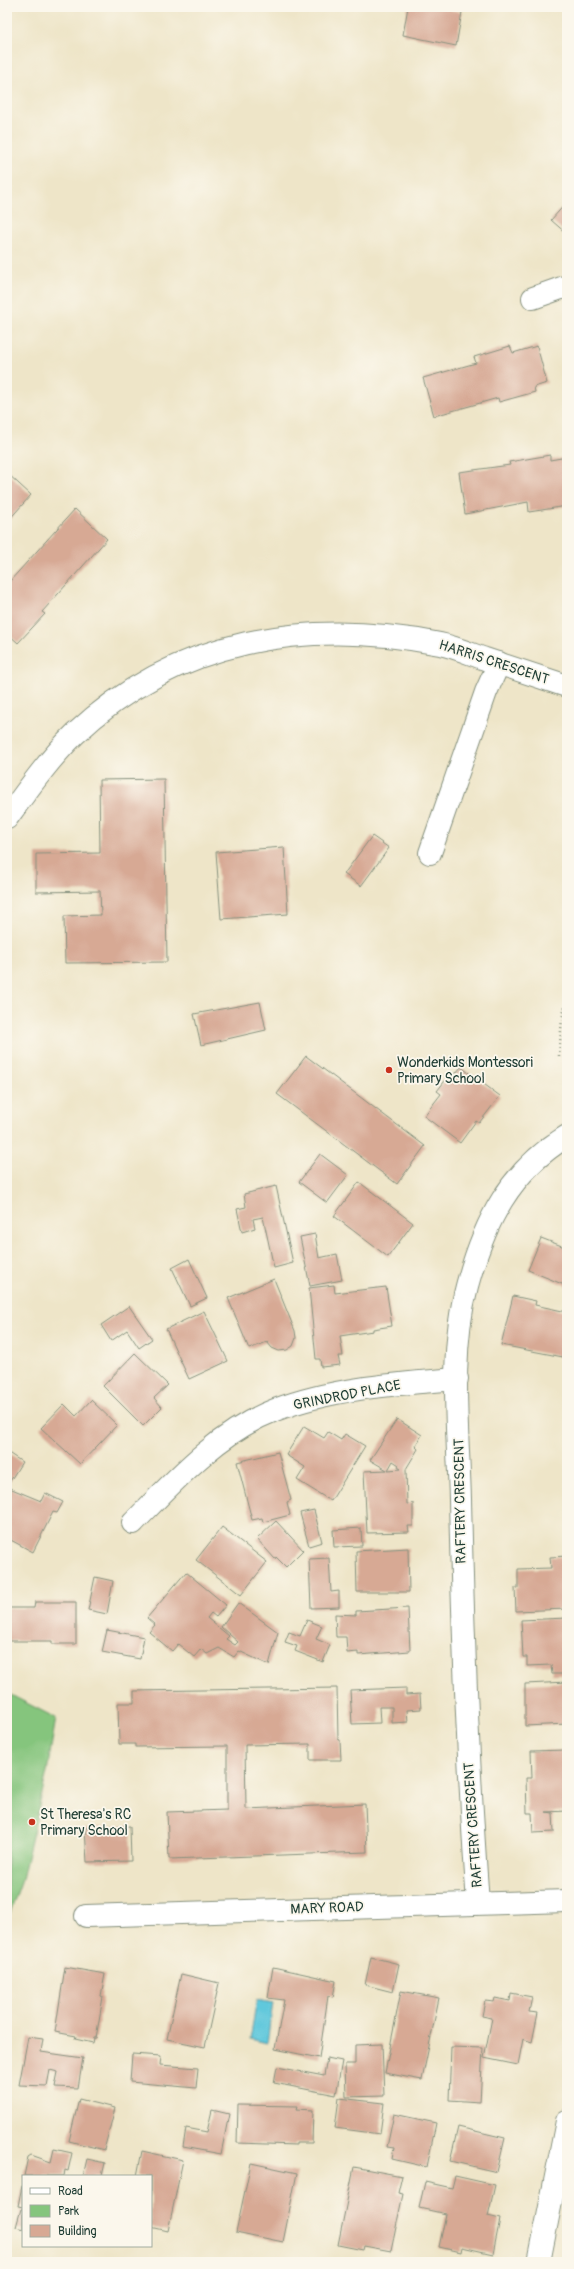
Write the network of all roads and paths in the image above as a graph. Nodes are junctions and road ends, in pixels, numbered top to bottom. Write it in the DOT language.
graph roads {
  1 [pos="567,286"];
  2 [pos="533,298"];
  3 [pos="499,664"];
  4 [pos="567,686"];
  5 [pos="7,818"];
  6 [pos="430,853"];
  7 [pos="567,1000"];
  8 [pos="559,1056"];
  9 [pos="567,1136"];
  10 [pos="457,1379"];
  11 [pos="133,1523"];
  12 [pos="567,1901"];
  13 [pos="478,1903"];
  14 [pos="86,1916"];
  15 [pos="567,2121"];
  16 [pos="539,2262"];
  1 -- 2 [label="street"];
  3 -- 4 [label="street, HARRIS CRESCENT"];
  3 -- 5 [label="street, HARRIS CRESCENT"];
  3 -- 6 [label="street"];
  7 -- 8 [label="path"];
  9 -- 10 [label="street, RAFTERY CRESCENT"];
  10 -- 11 [label="street, GRINDROD PLACE"];
  10 -- 13 [label="street, RAFTERY CRESCENT"];
  12 -- 13 [label="street, MARY ROAD"];
  13 -- 14 [label="street, MARY ROAD"];
  15 -- 16 [label="street"];
}
